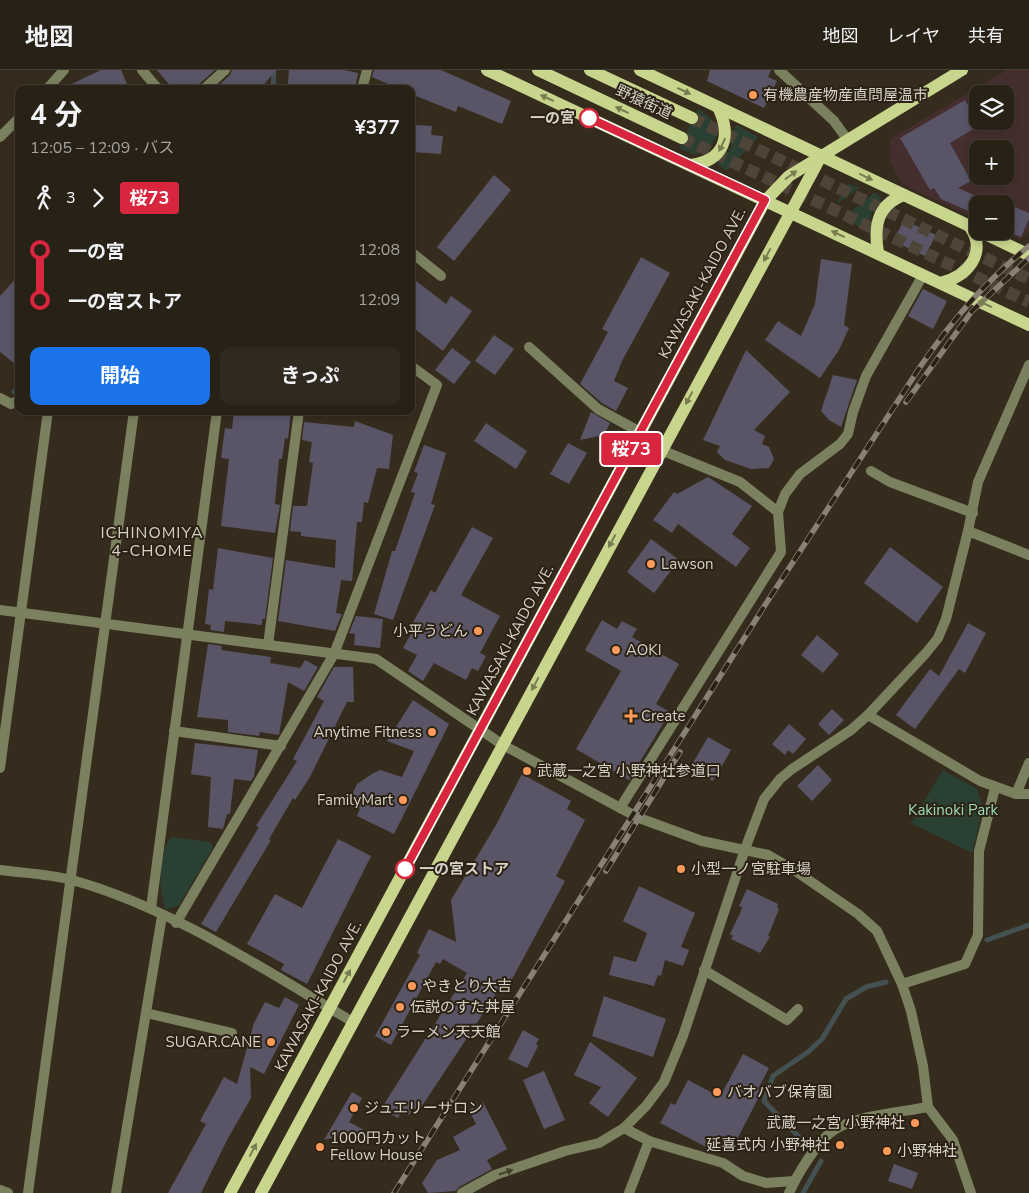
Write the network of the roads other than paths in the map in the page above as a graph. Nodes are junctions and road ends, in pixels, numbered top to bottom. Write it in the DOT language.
graph roads {
  1 [pos="64,70"];
  2 [pos="142,70"];
  3 [pos="226,70"];
  4 [pos="367,70"];
  5 [pos="487,70"];
  6 [pos="538,70"];
  7 [pos="590,70"];
  8 [pos="640,70"];
  9 [pos="779,70"];
  10 [pos="962,70"];
  11 [pos="51,85"];
  12 [pos="155,85"];
  13 [pos="209,85"];
  14 [pos="363,85"];
  15 [pos="718,107"];
  16 [pos="692,118"];
  17 [pos="15,122"];
  18 [pos="0,137"];
  19 [pos="682,138"];
  20 [pos="847,139"];
  21 [pos="822,156"];
  22 [pos="690,165"];
  23 [pos="904,195"];
  24 [pos="765,200"];
  25 [pos="790,212"];
  26 [pos="969,226"];
  27 [pos="976,240"];
  28 [pos="998,240"];
  29 [pos="878,253"];
  30 [pos="415,255"];
  31 [pos="1029,255"];
  32 [pos="924,275"];
  33 [pos="442,276"];
  34 [pos="940,283"];
  35 [pos="1029,325"];
  36 [pos="528,347"];
  37 [pos="1029,365"];
  38 [pos="415,369"];
  39 [pos="0,398"];
  40 [pos="15,402"];
  41 [pos="0,407"];
  42 [pos="47,415"];
  43 [pos="133,415"];
  44 [pos="216,415"];
  45 [pos="298,415"];
  46 [pos="640,432"];
  47 [pos="662,450"];
  48 [pos="871,471"];
  49 [pos="778,512"];
  50 [pos="973,513"];
  51 [pos="968,531"];
  52 [pos="1029,554"];
  53 [pos="0,610"];
  54 [pos="21,613"];
  55 [pos="105,624"];
  56 [pos="188,635"];
  57 [pos="268,645"];
  58 [pos="334,654"];
  59 [pos="868,715"];
  60 [pos="480,729"];
  61 [pos="174,731"];
  62 [pos="503,745"];
  63 [pos="280,746"];
  64 [pos="1029,763"];
  65 [pos="0,768"];
  66 [pos="995,788"];
  67 [pos="1016,794"];
  68 [pos="1029,794"];
  69 [pos="620,808"];
  70 [pos="745,849"];
  71 [pos="0,870"];
  72 [pos="71,880"];
  73 [pos="150,908"];
  74 [pos="162,916"];
  75 [pos="176,923"];
  76 [pos="704,970"];
  77 [pos="902,984"];
  78 [pos="330,1008"];
  79 [pos="798,1009"];
  80 [pos="146,1013"];
  81 [pos="353,1022"];
  82 [pos="232,1033"];
  83 [pos="928,1107"];
  84 [pos="624,1128"];
  85 [pos="649,1141"];
  86 [pos="794,1181"];
  87 [pos="0,1190"];
  88 [pos="8,1193"];
  89 [pos="28,1193"];
  90 [pos="116,1193"];
  91 [pos="230,1193"];
  92 [pos="261,1193"];
  93 [pos="462,1193"];
  94 [pos="629,1193"];
  95 [pos="789,1193"];
  96 [pos="972,1193"];
  1 -- 11 [label="street"];
  2 -- 12 [label="street"];
  3 -- 13 [label="street"];
  4 -- 14 [label="street"];
  22 -- 5 [label="main road, one-way"];
  19 -- 6 [label="main road, 野猿街道, one-way"];
  7 -- 16 [label="main road, 野猿街道"];
  8 -- 15 [label="main road, one-way"];
  9 -- 20 [label="street"];
  10 -- 20 [label="main road, KAWASAKI-KAIDO AVE."];
  15 -- 21 [label="main road"];
  15 -- 22 [label="main road, one-way"];
  17 -- 18 [label="street"];
  20 -- 21 [label="main road, KAWASAKI-KAIDO AVE."];
  21 -- 23 [label="main road, one-way"];
  24 -- 21 [label="main road, KAWASAKI-KAIDO AVE., one-way"];
  21 -- 25 [label="main road"];
  22 -- 24 [label="main road"];
  23 -- 26 [label="main road"];
  23 -- 29 [label="main road"];
  24 -- 25 [label="main road"];
  24 -- 46 [label="main road, KAWASAKI-KAIDO AVE."];
  29 -- 25 [label="main road, one-way"];
  25 -- 47 [label="main road, one-way"];
  27 -- 34 [label="main road"];
  28 -- 31 [label="main road"];
  29 -- 32 [label="main road"];
  30 -- 33 [label="street"];
  32 -- 34 [label="main road"];
  32 -- 49 [label="street"];
  35 -- 34 [label="main road, one-way"];
  36 -- 46 [label="street"];
  37 -- 50 [label="street"];
  38 -- 58 [label="street"];
  39 -- 40 [label="street"];
  40 -- 41 [label="street"];
  42 -- 54 [label="street"];
  43 -- 55 [label="street"];
  44 -- 56 [label="street"];
  45 -- 57 [label="street"];
  46 -- 60 [label="main road, KAWASAKI-KAIDO AVE."];
  47 -- 49 [label="street"];
  47 -- 62 [label="main road, one-way"];
  48 -- 50 [label="street"];
  49 -- 69 [label="street"];
  50 -- 51 [label="street"];
  51 -- 52 [label="street"];
  51 -- 59 [label="street"];
  53 -- 54 [label="street"];
  54 -- 55 [label="street"];
  54 -- 65 [label="street"];
  55 -- 56 [label="street"];
  55 -- 72 [label="street"];
  56 -- 57 [label="street"];
  56 -- 61 [label="street"];
  57 -- 58 [label="street"];
  58 -- 60 [label="street"];
  58 -- 63 [label="street"];
  59 -- 66 [label="street"];
  59 -- 70 [label="street"];
  60 -- 62 [label="street"];
  78 -- 60 [label="main road, KAWASAKI-KAIDO AVE., one-way"];
  61 -- 63 [label="street"];
  61 -- 73 [label="street"];
  62 -- 69 [label="street"];
  62 -- 81 [label="main road"];
  63 -- 75 [label="street"];
  64 -- 67 [label="street"];
  66 -- 67 [label="street"];
  66 -- 77 [label="street"];
  67 -- 68 [label="street"];
  69 -- 70 [label="street"];
  70 -- 76 [label="street"];
  70 -- 77 [label="street"];
  71 -- 72 [label="street"];
  72 -- 73 [label="street"];
  72 -- 89 [label="street"];
  73 -- 74 [label="street"];
  74 -- 75 [label="street"];
  74 -- 80 [label="street"];
  75 -- 78 [label="street"];
  76 -- 79 [label="street"];
  76 -- 84 [label="street"];
  77 -- 83 [label="street"];
  78 -- 81 [label="street"];
  91 -- 78 [label="main road, KAWASAKI-KAIDO AVE., one-way"];
  80 -- 82 [label="street"];
  80 -- 90 [label="street"];
  81 -- 92 [label="main road"];
  83 -- 86 [label="street"];
  83 -- 96 [label="street"];
  84 -- 85 [label="street"];
  93 -- 84 [label="street, one-way"];
  85 -- 86 [label="street"];
  85 -- 94 [label="street"];
  86 -- 95 [label="street"];
  87 -- 88 [label="street"];
}
